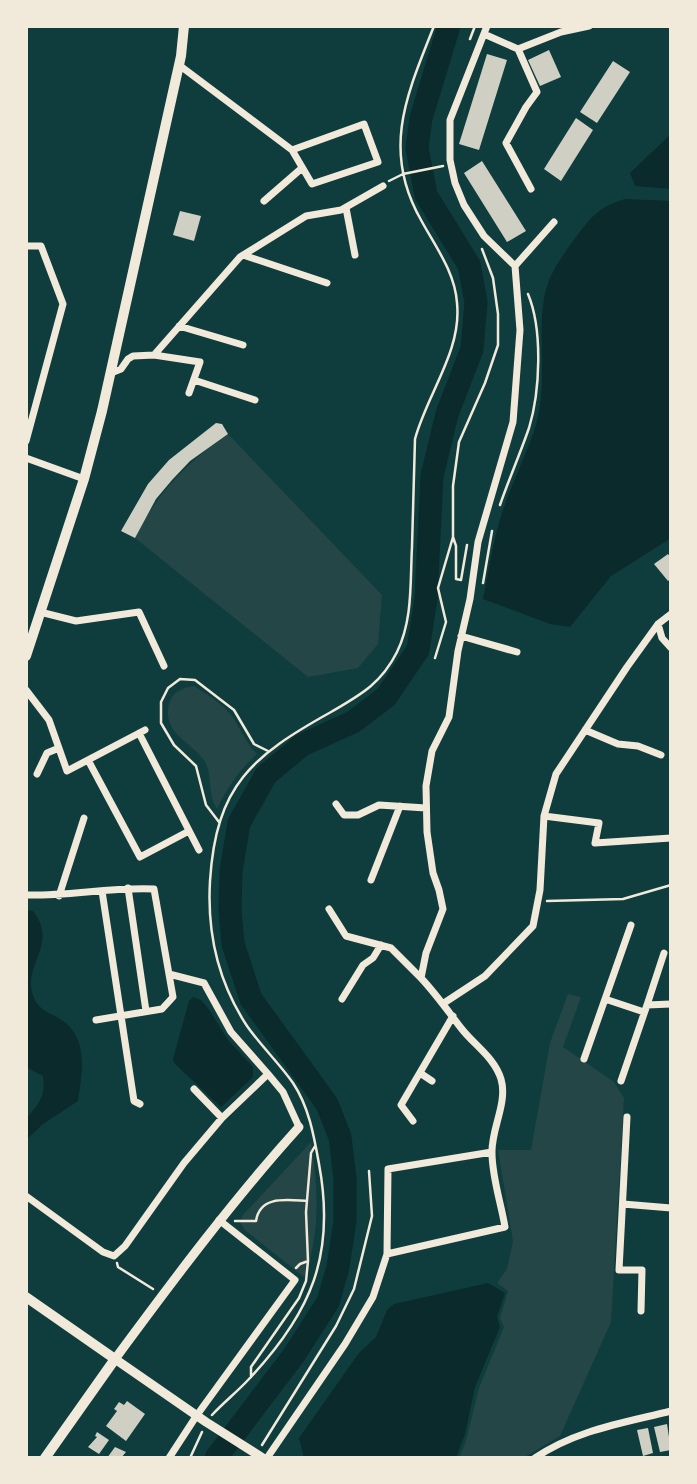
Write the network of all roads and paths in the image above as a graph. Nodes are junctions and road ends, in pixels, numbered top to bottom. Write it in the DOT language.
graph roads {
  1 [pos="184,26"];
  2 [pos="434,26"];
  3 [pos="475,26"];
  4 [pos="589,26"];
  5 [pos="485,30"];
  6 [pos="470,41"];
  7 [pos="518,49"];
  8 [pos="178,65"];
  9 [pos="292,150"];
  10 [pos="442,161"];
  11 [pos="302,168"];
  12 [pos="403,174"];
  13 [pos="383,186"];
  14 [pos="531,189"];
  15 [pos="264,201"];
  16 [pos="346,208"];
  17 [pos="554,222"];
  18 [pos="478,241"];
  19 [pos="26,246"];
  20 [pos="243,255"];
  21 [pos="355,255"];
  22 [pos="515,266"];
  23 [pos="327,283"];
  24 [pos="179,326"];
  25 [pos="243,345"];
  26 [pos="154,355"];
  27 [pos="111,373"];
  28 [pos="194,380"];
  29 [pos="189,393"];
  30 [pos="255,400"];
  31 [pos="26,441"];
  32 [pos="26,458"];
  33 [pos="84,479"];
  34 [pos="453,537"];
  35 [pos="478,542"];
  36 [pos="40,612"];
  37 [pos="671,614"];
  38 [pos="658,624"];
  39 [pos="461,636"];
  40 [pos="671,648"];
  41 [pos="517,652"];
  42 [pos="26,655"];
  43 [pos="435,658"];
  44 [pos="164,666"];
  45 [pos="26,690"];
  46 [pos="585,730"];
  47 [pos="59,748"];
  48 [pos="268,751"];
  49 [pos="661,755"];
  50 [pos="88,760"];
  51 [pos="37,774"];
  52 [pos="336,804"];
  53 [pos="400,806"];
  54 [pos="426,808"];
  55 [pos="544,816"];
  56 [pos="83,818"];
  57 [pos="219,822"];
  58 [pos="189,831"];
  59 [pos="671,838"];
  60 [pos="200,850"];
  61 [pos="371,880"];
  62 [pos="671,885"];
  63 [pos="128,888"];
  64 [pos="102,891"];
  65 [pos="26,895"];
  66 [pos="59,896"];
  67 [pos="538,900"];
  68 [pos="328,909"];
  69 [pos="631,925"];
  70 [pos="382,945"];
  71 [pos="664,953"];
  72 [pos="169,974"];
  73 [pos="421,978"];
  74 [pos="342,999"];
  75 [pos="605,999"];
  76 [pos="444,1003"];
  77 [pos="671,1004"];
  78 [pos="645,1009"];
  79 [pos="146,1011"];
  80 [pos="122,1016"];
  81 [pos="453,1016"];
  82 [pos="96,1020"];
  83 [pos="584,1059"];
  84 [pos="420,1073"];
  85 [pos="268,1074"];
  86 [pos="432,1081"];
  87 [pos="621,1081"];
  88 [pos="194,1089"];
  89 [pos="140,1104"];
  90 [pos="627,1117"];
  91 [pos="222,1118"];
  92 [pos="412,1121"];
  93 [pos="299,1126"];
  94 [pos="316,1146"];
  95 [pos="492,1152"];
  96 [pos="369,1171"];
  97 [pos="26,1196"];
  98 [pos="307,1201"];
  99 [pos="623,1204"];
  100 [pos="671,1208"];
  101 [pos="219,1220"];
  102 [pos="387,1254"];
  103 [pos="114,1256"];
  104 [pos="308,1261"];
  105 [pos="290,1276"];
  106 [pos="162,1295"];
  107 [pos="26,1297"];
  108 [pos="640,1311"];
  109 [pos="115,1359"];
  110 [pos="251,1377"];
  111 [pos="671,1411"];
  112 [pos="197,1415"];
  113 [pos="206,1422"];
  114 [pos="262,1457"];
  115 [pos="45,1458"];
  116 [pos="169,1458"];
  117 [pos="190,1458"];
  118 [pos="535,1458"];
  1 -- 8 [label="main road"];
  2 -- 12 [label="path"];
  3 -- 6 [label="path"];
  4 -- 7 [label="street"];
  5 -- 7 [label="street"];
  5 -- 22 [label="street"];
  7 -- 14 [label="street"];
  8 -- 9 [label="street"];
  8 -- 27 [label="main road"];
  9 -- 11 [label="street"];
  9 -- 11 [label="street"];
  10 -- 12 [label="path"];
  11 -- 15 [label="street"];
  12 -- 13 [label="path"];
  12 -- 48 [label="path"];
  13 -- 16 [label="street"];
  16 -- 20 [label="street"];
  16 -- 21 [label="street"];
  17 -- 22 [label="street"];
  18 -- 34 [label="path"];
  19 -- 31 [label="street"];
  20 -- 23 [label="street"];
  20 -- 24 [label="street"];
  22 -- 35 [label="street"];
  24 -- 25 [label="street"];
  24 -- 26 [label="street"];
  26 -- 27 [label="street"];
  26 -- 28 [label="street"];
  27 -- 33 [label="main road"];
  28 -- 29 [label="street"];
  28 -- 30 [label="street"];
  32 -- 33 [label="street"];
  33 -- 36 [label="main road"];
  34 -- 35 [label="path"];
  34 -- 43 [label="path"];
  35 -- 39 [label="street"];
  36 -- 42 [label="main road"];
  36 -- 44 [label="street"];
  37 -- 38 [label="street"];
  38 -- 40 [label="street"];
  38 -- 46 [label="street"];
  39 -- 41 [label="street"];
  39 -- 54 [label="street"];
  45 -- 47 [label="street"];
  46 -- 49 [label="street"];
  46 -- 55 [label="street"];
  47 -- 50 [label="street"];
  47 -- 51 [label="street"];
  48 -- 57 [label="path"];
  48 -- 57 [label="path"];
  50 -- 58 [label="street"];
  50 -- 58 [label="street"];
  52 -- 53 [label="street"];
  53 -- 54 [label="street"];
  53 -- 61 [label="street"];
  54 -- 73 [label="street"];
  55 -- 59 [label="street"];
  55 -- 67 [label="street"];
  56 -- 66 [label="street"];
  57 -- 94 [label="path"];
  58 -- 60 [label="street"];
  62 -- 67 [label="path"];
  63 -- 64 [label="street"];
  63 -- 72 [label="street"];
  63 -- 79 [label="street"];
  64 -- 66 [label="street"];
  64 -- 80 [label="street"];
  65 -- 66 [label="street"];
  67 -- 76 [label="street"];
  68 -- 70 [label="street"];
  69 -- 75 [label="street"];
  70 -- 73 [label="street"];
  70 -- 74 [label="street"];
  71 -- 78 [label="street"];
  72 -- 79 [label="street"];
  72 -- 85 [label="street"];
  73 -- 76 [label="street"];
  75 -- 78 [label="street"];
  75 -- 83 [label="street"];
  76 -- 81 [label="street"];
  77 -- 78 [label="street"];
  78 -- 87 [label="street"];
  79 -- 80 [label="street"];
  80 -- 82 [label="street"];
  80 -- 89 [label="street"];
  81 -- 84 [label="street"];
  81 -- 95 [label="street"];
  84 -- 86 [label="street"];
  84 -- 92 [label="street"];
  85 -- 91 [label="street"];
  85 -- 93 [label="street"];
  88 -- 91 [label="street"];
  90 -- 99 [label="street"];
  91 -- 103 [label="street"];
  93 -- 101 [label="street"];
  94 -- 98 [label="path"];
  94 -- 110 [label="path"];
  95 -- 102 [label="street"];
  95 -- 102 [label="street"];
  96 -- 114 [label="path"];
  97 -- 103 [label="street"];
  98 -- 101 [label="path"];
  98 -- 104 [label="path"];
  99 -- 100 [label="street"];
  99 -- 108 [label="street"];
  101 -- 105 [label="street"];
  101 -- 106 [label="street"];
  102 -- 114 [label="street"];
  103 -- 106 [label="path"];
  104 -- 105 [label="path"];
  104 -- 110 [label="path"];
  105 -- 112 [label="street"];
  106 -- 109 [label="street"];
  107 -- 109 [label="main road"];
  109 -- 112 [label="street"];
  109 -- 115 [label="main road"];
  110 -- 113 [label="path"];
  111 -- 118 [label="street"];
  112 -- 113 [label="street"];
  112 -- 116 [label="street"];
  113 -- 114 [label="street"];
  113 -- 117 [label="path"];
}
